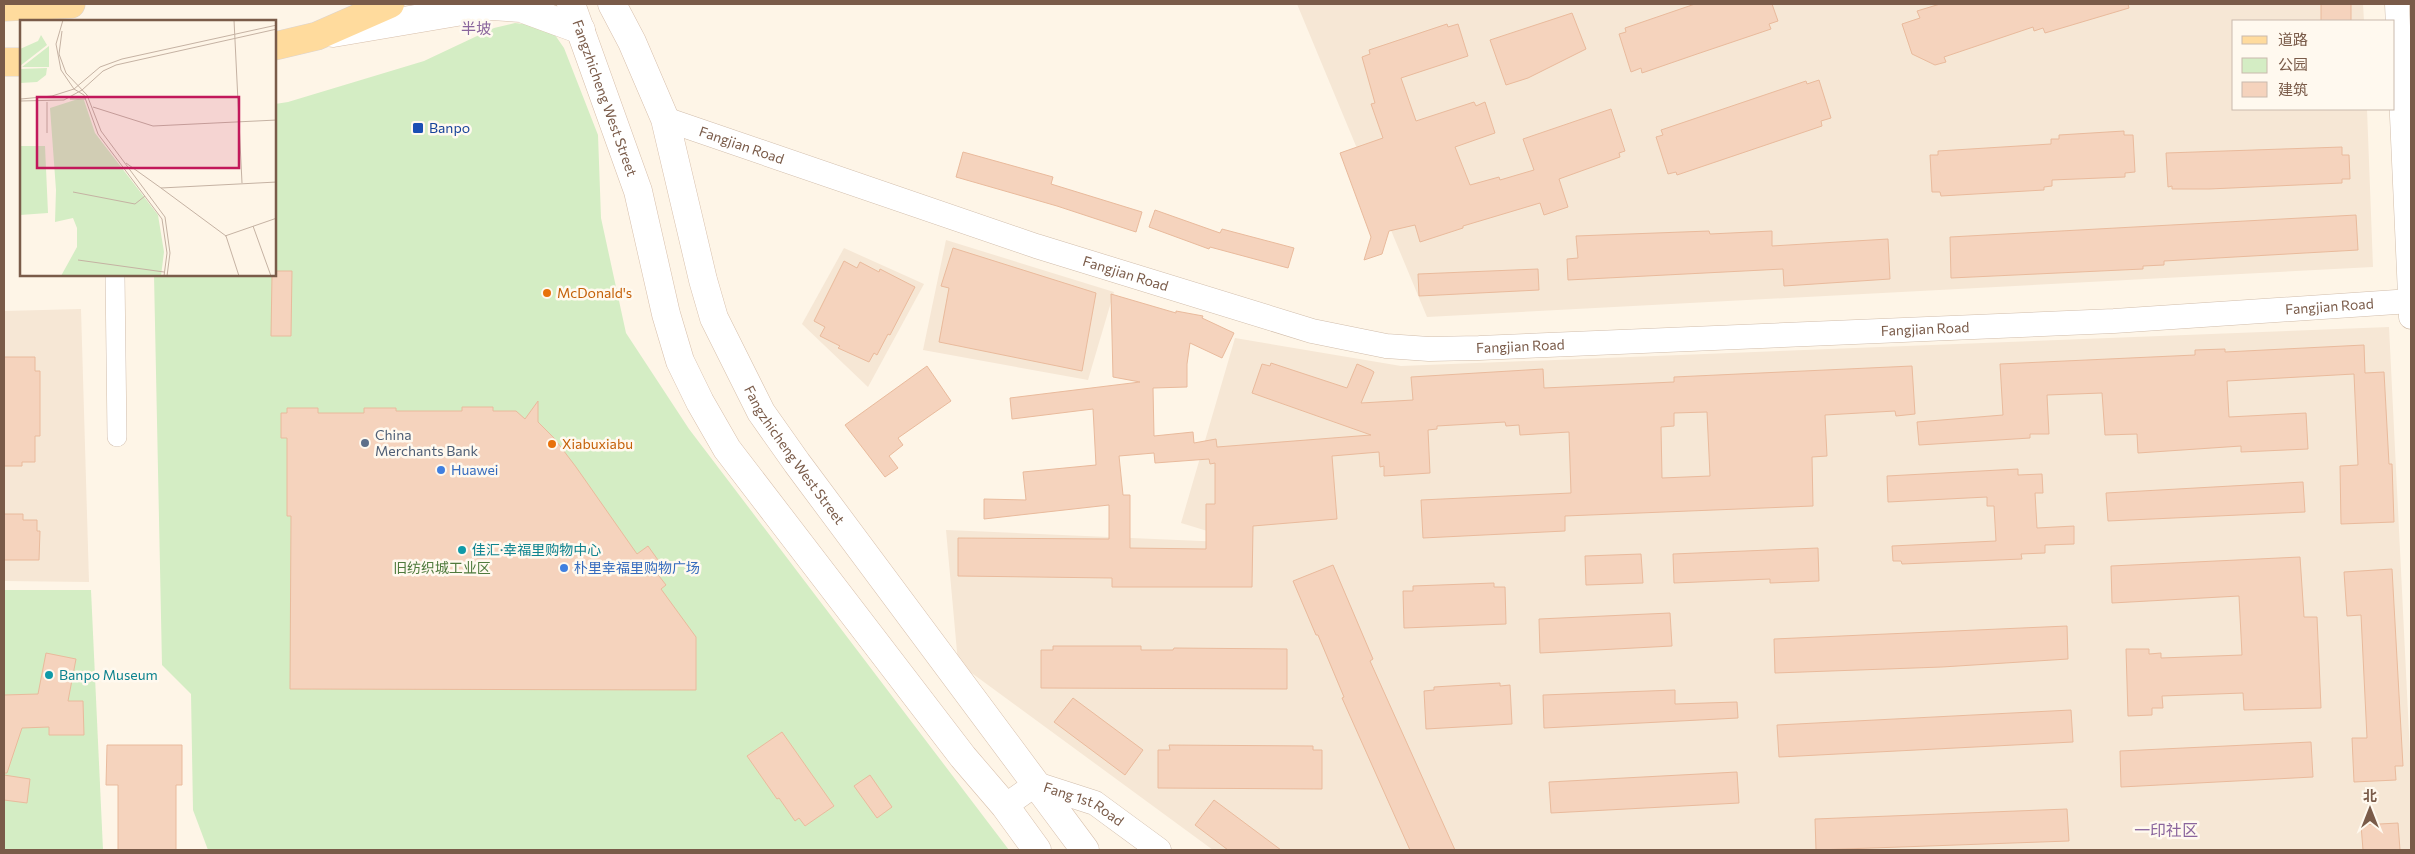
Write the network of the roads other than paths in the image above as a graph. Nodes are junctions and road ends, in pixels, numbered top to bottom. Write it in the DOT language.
graph roads {
  1 [pos="71,4"];
  2 [pos="390,4"];
  3 [pos="571,4"];
  4 [pos="612,4"];
  5 [pos="621,4"];
  6 [pos="2397,4"];
  7 [pos="4,7"];
  8 [pos="580,30"];
  9 [pos="317,36"];
  10 [pos="632,42"];
  11 [pos="276,46"];
  12 [pos="4,62"];
  13 [pos="20,62"];
  14 [pos="665,119"];
  15 [pos="115,276"];
  16 [pos="2411,306"];
  17 [pos="117,437"];
  18 [pos="1036,784"];
  19 [pos="1005,806"];
  20 [pos="1037,850"];
  21 [pos="1085,850"];
  22 [pos="1159,850"];
  1 -- 7 [label="main road"];
  2 -- 9 [label="main road"];
  3 -- 8 [label="main road, Fangzhicheng West Street"];
  4 -- 10 [label="main road, Fangzhicheng West Street"];
  5 -- 10 [label="main road"];
  6 -- 16 [label="street"];
  8 -- 9 [label="main road"];
  8 -- 19 [label="main road, Fangzhicheng West Street"];
  9 -- 11 [label="main road"];
  10 -- 14 [label="main road, Fangzhicheng West Street"];
  12 -- 13 [label="main road"];
  14 -- 16 [label="street, Fangjian Road"];
  14 -- 18 [label="main road, Fangzhicheng West Street"];
  15 -- 17 [label="street"];
  18 -- 19 [label="street, Fang 1st Road"];
  18 -- 21 [label="main road, Fangzhicheng West Street"];
  18 -- 22 [label="street, Fang 1st Road"];
  19 -- 20 [label="main road, Fangzhicheng West Street"];
}
